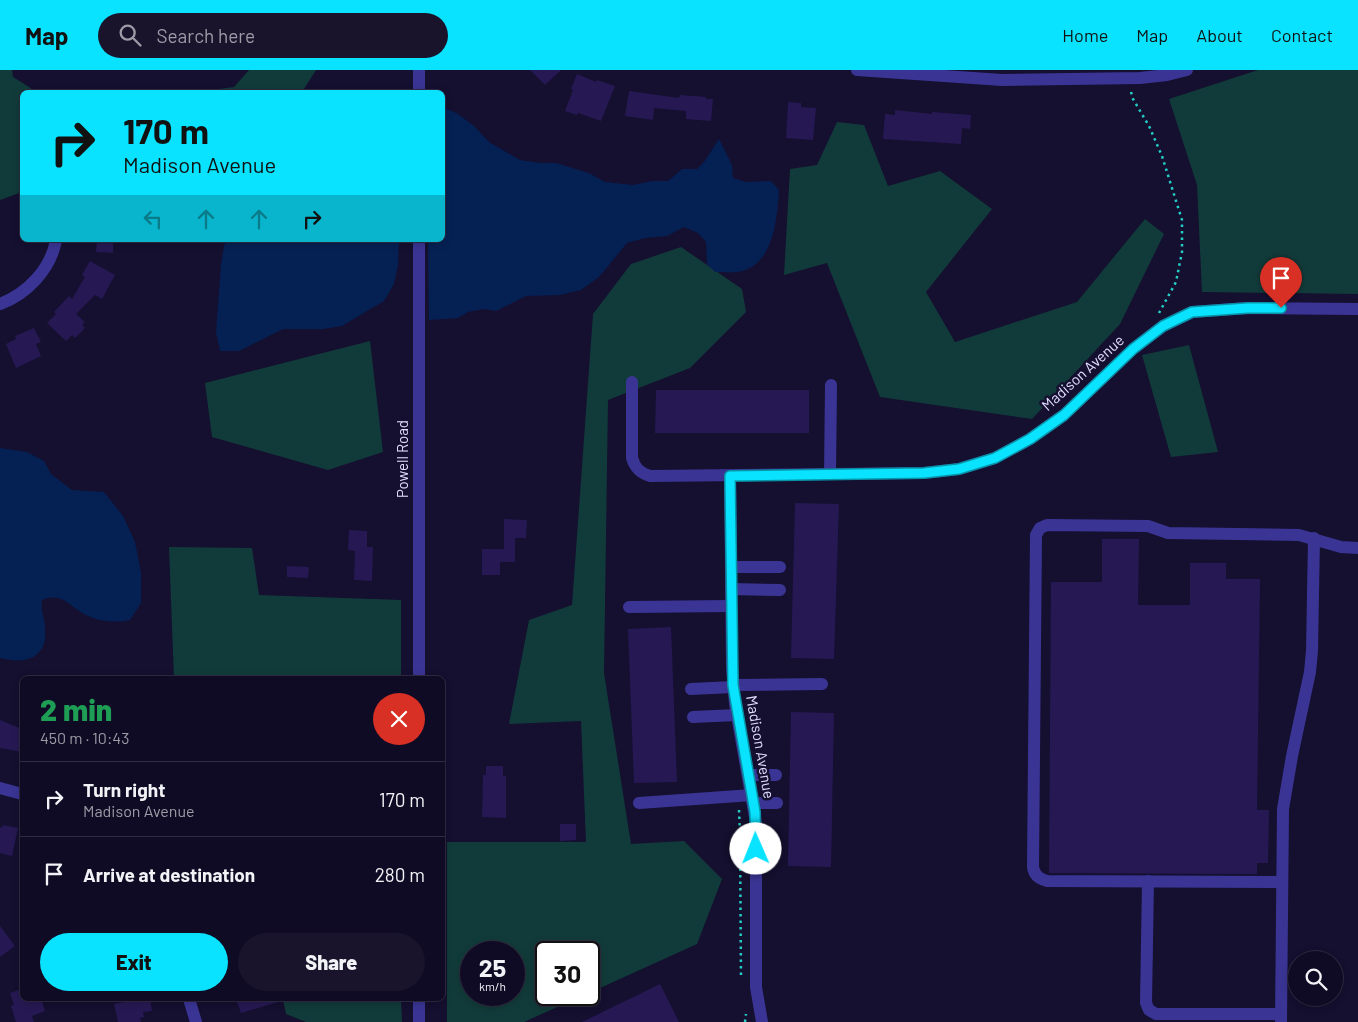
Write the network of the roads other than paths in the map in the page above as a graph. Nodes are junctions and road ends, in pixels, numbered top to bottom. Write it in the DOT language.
graph roads {
  1 [pos="419,70"];
  2 [pos="857,70"];
  3 [pos="1187,70"];
  4 [pos="1003,75"];
  5 [pos="419,90"];
  6 [pos="55,242"];
  7 [pos="419,242"];
  8 [pos="0,304"];
  9 [pos="1358,309"];
  10 [pos="632,382"];
  11 [pos="832,385"];
  12 [pos="830,474"];
  13 [pos="730,476"];
  14 [pos="1314,538"];
  15 [pos="1358,548"];
  16 [pos="731,566"];
  17 [pos="780,568"];
  18 [pos="731,589"];
  19 [pos="780,590"];
  20 [pos="731,606"];
  21 [pos="629,607"];
  22 [pos="419,676"];
  23 [pos="822,684"];
  24 [pos="733,686"];
  25 [pos="691,689"];
  26 [pos="737,715"];
  27 [pos="693,717"];
  28 [pos="748,775"];
  29 [pos="776,775"];
  30 [pos="0,788"];
  31 [pos="20,793"];
  32 [pos="753,799"];
  33 [pos="639,803"];
  34 [pos="777,803"];
  35 [pos="1148,882"];
  36 [pos="1282,882"];
  37 [pos="190,1001"];
  38 [pos="419,1001"];
  39 [pos="1281,1018"];
  40 [pos="196,1022"];
  41 [pos="419,1022"];
  42 [pos="762,1022"];
  1 -- 5 [label="street"];
  2 -- 4 [label="street"];
  3 -- 4 [label="street"];
  6 -- 8 [label="street"];
  7 -- 22 [label="street, Powell Road"];
  9 -- 12 [label="street, Madison Avenue"];
  10 -- 13 [label="street, Madison Avenue"];
  11 -- 12 [label="street"];
  12 -- 13 [label="street, Madison Avenue"];
  13 -- 16 [label="street, Madison Avenue"];
  14 -- 15 [label="street"];
  14 -- 35 [label="street"];
  14 -- 36 [label="street"];
  16 -- 17 [label="street"];
  16 -- 18 [label="street, Madison Avenue"];
  18 -- 19 [label="street"];
  18 -- 20 [label="street, Madison Avenue"];
  20 -- 21 [label="street"];
  20 -- 24 [label="street, Madison Avenue"];
  23 -- 24 [label="street"];
  24 -- 25 [label="street"];
  24 -- 26 [label="street, Madison Avenue"];
  26 -- 27 [label="street"];
  26 -- 28 [label="street, Madison Avenue"];
  28 -- 29 [label="street"];
  28 -- 32 [label="street, Madison Avenue"];
  30 -- 31 [label="street"];
  32 -- 33 [label="street"];
  32 -- 34 [label="street"];
  32 -- 42 [label="street, Madison Avenue"];
  35 -- 36 [label="street"];
  35 -- 39 [label="street"];
  36 -- 39 [label="street"];
  37 -- 40 [label="street"];
  38 -- 41 [label="street"];
}
